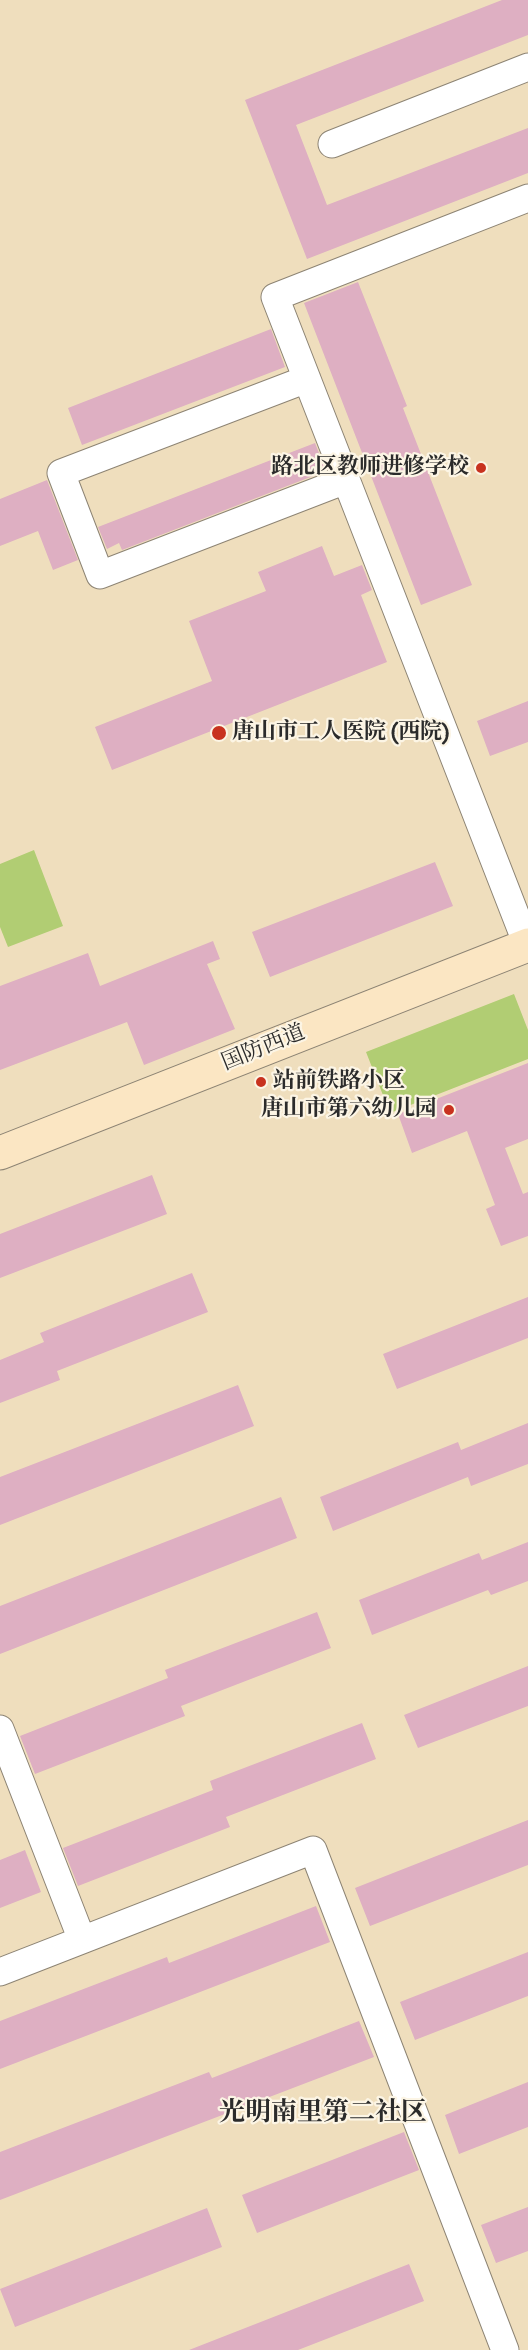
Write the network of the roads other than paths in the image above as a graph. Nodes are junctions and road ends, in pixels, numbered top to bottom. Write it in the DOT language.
graph roads {
  1 [pos="528,67"];
  2 [pos="332,144"];
  3 [pos="528,198"];
  4 [pos="307,379"];
  5 [pos="346,480"];
  6 [pos="528,946"];
  7 [pos="0,1153"];
  8 [pos="0,1729"];
  9 [pos="82,1940"];
  10 [pos="0,1972"];
  11 [pos="505,2350"];
  1 -- 2 [label="street"];
  3 -- 4 [label="street"];
  4 -- 5 [label="street"];
  4 -- 5 [label="street"];
  5 -- 6 [label="street"];
  6 -- 7 [label="street, 国防西道"];
  8 -- 9 [label="street"];
  9 -- 10 [label="street"];
  9 -- 11 [label="street"];
}
